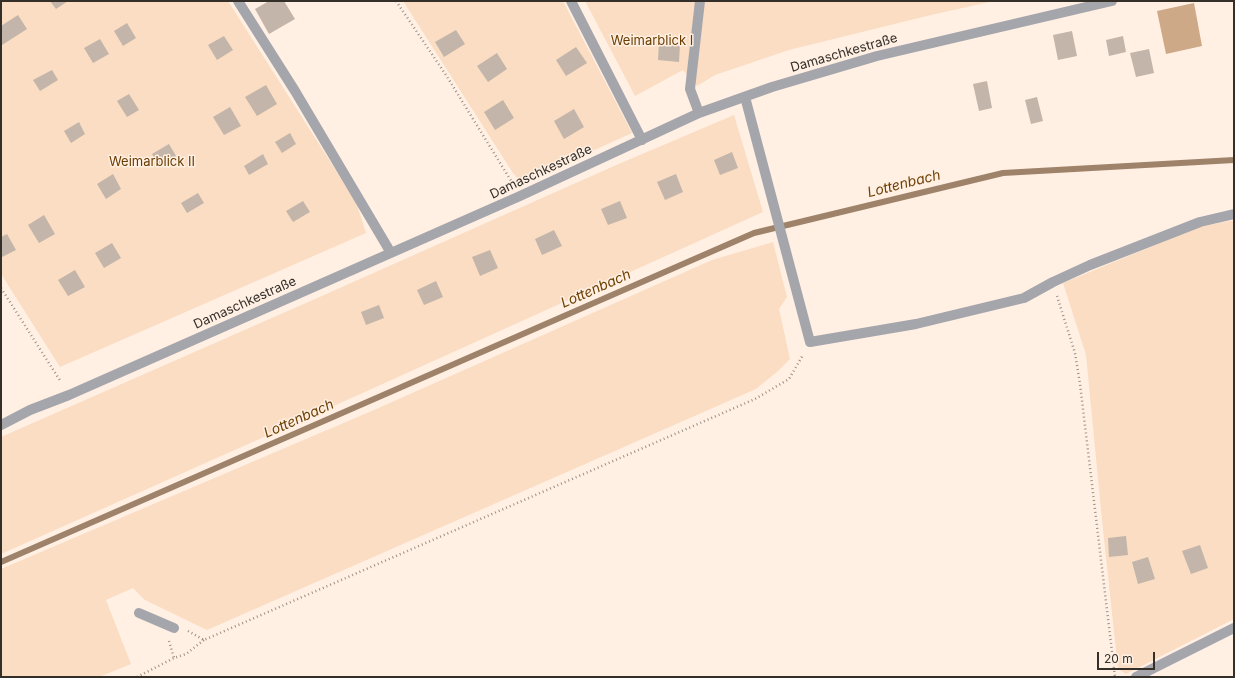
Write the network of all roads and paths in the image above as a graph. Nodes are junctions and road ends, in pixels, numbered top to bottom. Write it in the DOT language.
graph roads {
  1 [pos="238,1"];
  2 [pos="396,1"];
  3 [pos="571,1"];
  4 [pos="700,1"];
  5 [pos="1112,1"];
  6 [pos="745,97"];
  7 [pos="699,113"];
  8 [pos="642,140"];
  9 [pos="520,196"];
  10 [pos="1234,214"];
  11 [pos="391,253"];
  12 [pos="1053,282"];
  13 [pos="1,288"];
  14 [pos="810,342"];
  15 [pos="68,394"];
  16 [pos="1,425"];
  17 [pos="139,612"];
  18 [pos="174,628"];
  19 [pos="1234,628"];
  20 [pos="204,640"];
  21 [pos="174,658"];
  22 [pos="137,677"];
  23 [pos="1114,677"];
  24 [pos="1136,677"];
  1 -- 11 [label="street"];
  2 -- 9 [label="path"];
  3 -- 8 [label="street"];
  4 -- 7 [label="street"];
  5 -- 6 [label="street, Damaschkestraße"];
  6 -- 7 [label="street, Damaschkestraße"];
  6 -- 14 [label="street"];
  7 -- 8 [label="street, Damaschkestraße"];
  8 -- 9 [label="street, Damaschkestraße"];
  9 -- 11 [label="street, Damaschkestraße"];
  10 -- 12 [label="street"];
  11 -- 15 [label="street, Damaschkestraße"];
  12 -- 14 [label="street"];
  12 -- 23 [label="path"];
  13 -- 15 [label="path"];
  14 -- 20 [label="path"];
  15 -- 16 [label="street, Damaschkestraße"];
  17 -- 18 [label="street"];
  18 -- 20 [label="path"];
  18 -- 21 [label="path"];
  19 -- 24 [label="street"];
  20 -- 21 [label="path"];
  21 -- 22 [label="path"];
}
